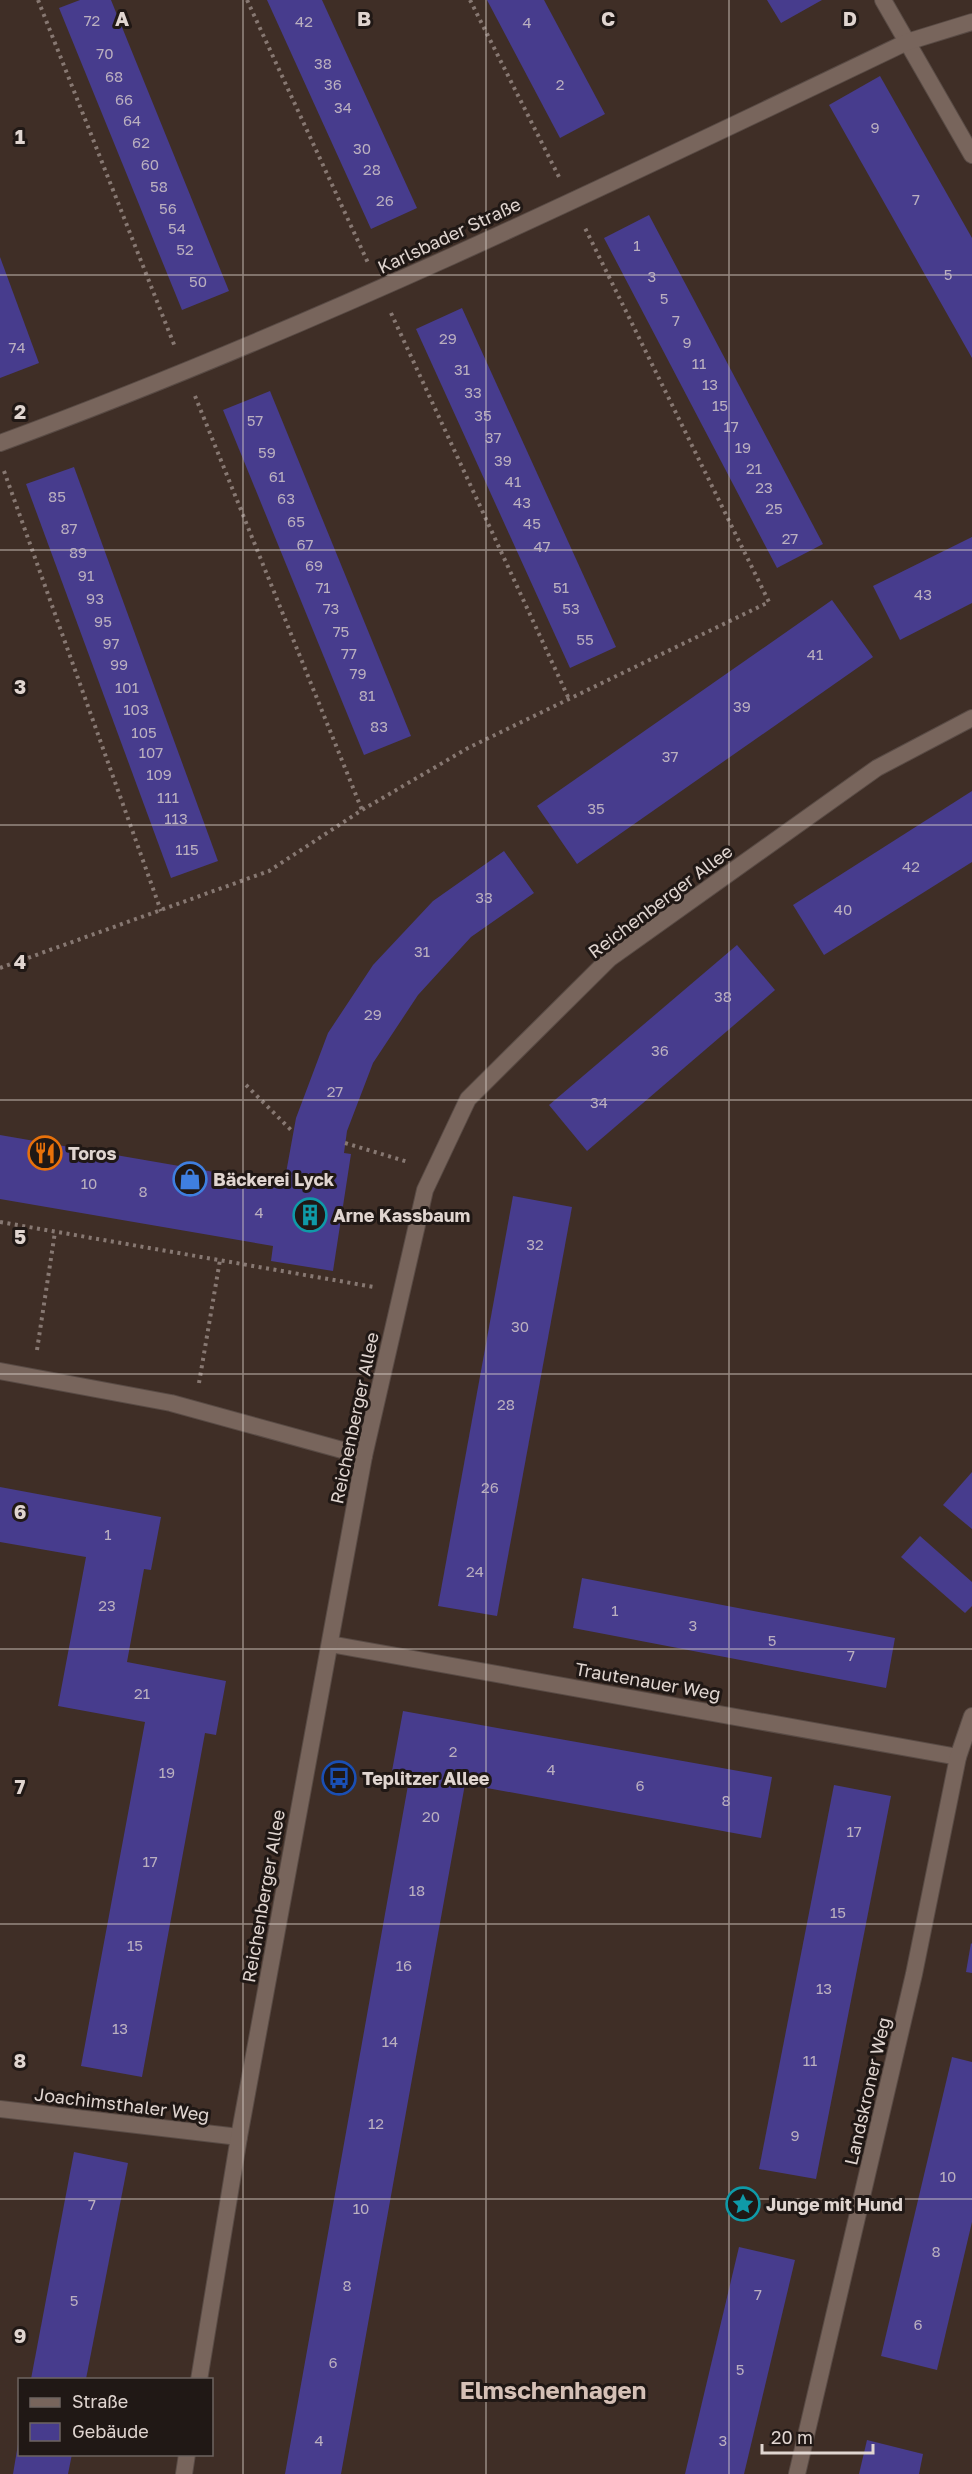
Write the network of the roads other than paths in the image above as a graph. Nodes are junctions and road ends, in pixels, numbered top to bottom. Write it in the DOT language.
graph roads {
  1 [pos="883,0"];
  2 [pos="972,22"];
  3 [pos="907,42"];
  4 [pos="972,155"];
  5 [pos="0,443"];
  6 [pos="972,718"];
  7 [pos="0,1371"];
  8 [pos="364,1456"];
  9 [pos="330,1644"];
  10 [pos="972,1716"];
  11 [pos="958,1757"];
  12 [pos="0,2109"];
  13 [pos="239,2137"];
  14 [pos="199,2378"];
  15 [pos="187,2456"];
  16 [pos="184,2474"];
  17 [pos="797,2474"];
  1 -- 3 [label="street"];
  2 -- 3 [label="street, Karlsbader Straße"];
  3 -- 4 [label="street"];
  3 -- 5 [label="street, Karlsbader Straße"];
  6 -- 8 [label="street, Reichenberger Allee"];
  7 -- 8 [label="street"];
  8 -- 9 [label="street, Reichenberger Allee"];
  9 -- 11 [label="street, Trautenauer Weg"];
  9 -- 13 [label="street, Reichenberger Allee"];
  10 -- 11 [label="street, Landskroner Weg"];
  11 -- 17 [label="street, Landskroner Weg"];
  12 -- 13 [label="street, Joachimsthaler Weg"];
  13 -- 14 [label="street, Reichenberger Allee"];
  15 -- 16 [label="street"];
}
